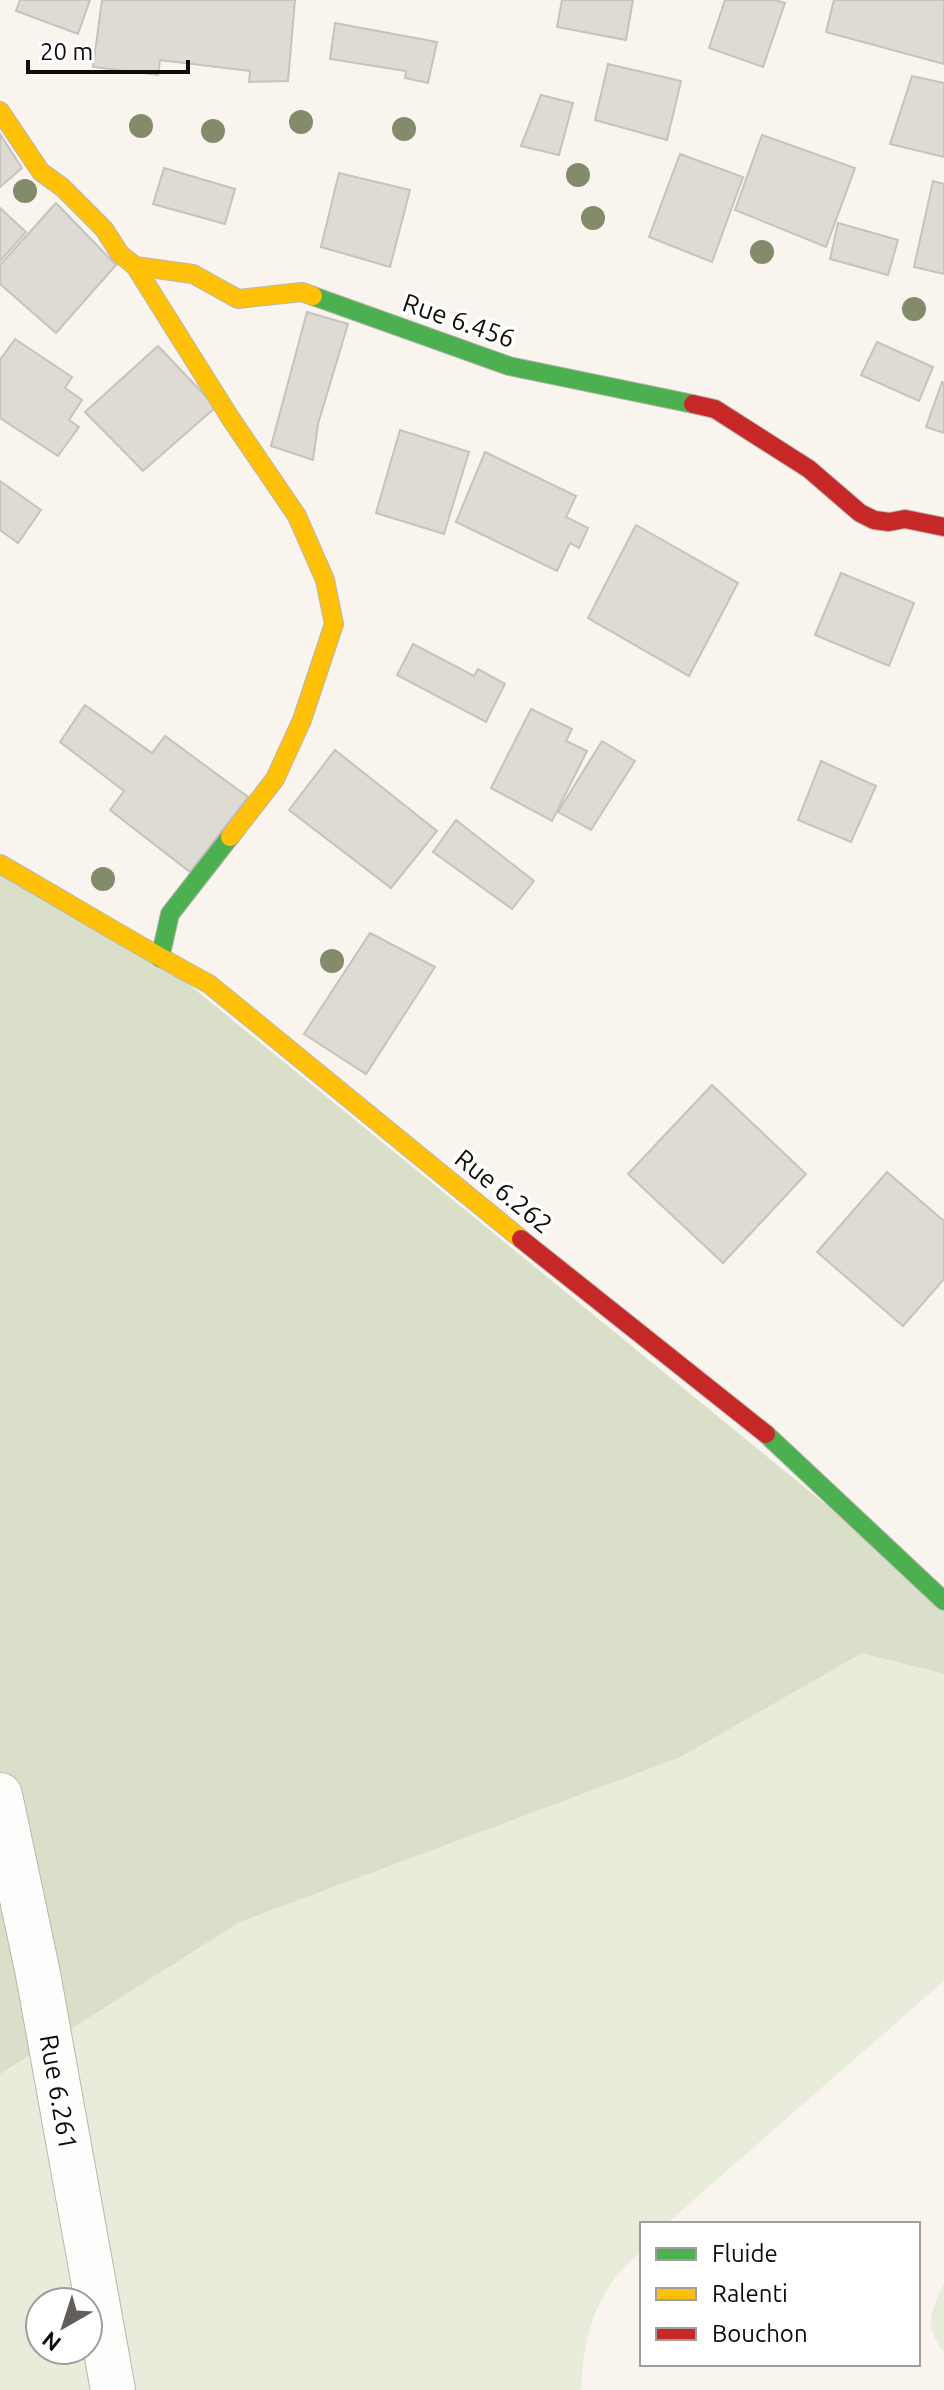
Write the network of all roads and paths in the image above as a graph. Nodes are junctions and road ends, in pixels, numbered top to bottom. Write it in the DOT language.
graph roads {
  1 [pos="0,111"];
  2 [pos="135,266"];
  3 [pos="944,527"];
  4 [pos="0,864"];
  5 [pos="160,958"];
  6 [pos="944,1601"];
  7 [pos="0,1795"];
  8 [pos="113,2390"];
  1 -- 2 [label="street"];
  2 -- 3 [label="street, Rue 6.456"];
  2 -- 5 [label="street"];
  4 -- 5 [label="street, Rue 6.262"];
  5 -- 6 [label="street, Rue 6.262"];
  7 -- 8 [label="street, Rue 6.261"];
}
